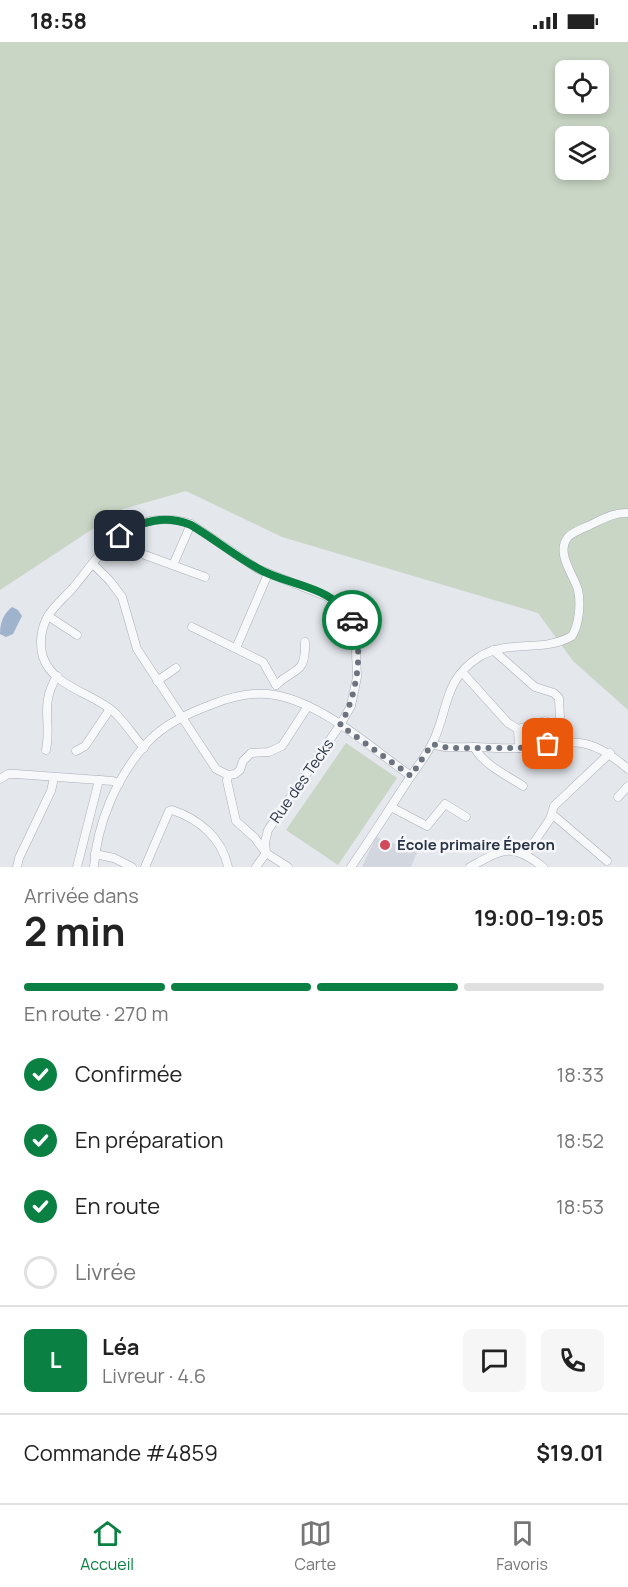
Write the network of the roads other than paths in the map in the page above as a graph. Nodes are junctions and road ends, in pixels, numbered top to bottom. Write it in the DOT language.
graph roads {
  1 [pos="628,513"];
  2 [pos="191,524"];
  3 [pos="145,555"];
  4 [pos="93,564"];
  5 [pos="173,565"];
  6 [pos="268,574"];
  7 [pos="205,577"];
  8 [pos="48,616"];
  9 [pos="192,627"];
  10 [pos="77,635"];
  11 [pos="305,642"];
  12 [pos="236,648"];
  13 [pos="493,650"];
  14 [pos="176,668"];
  15 [pos="462,672"];
  16 [pos="57,676"];
  17 [pos="157,681"];
  18 [pos="276,685"];
  19 [pos="275,695"];
  20 [pos="308,706"];
  21 [pos="110,710"];
  22 [pos="182,717"];
  23 [pos="545,721"];
  24 [pos="340,725"];
  25 [pos="518,729"];
  26 [pos="561,742"];
  27 [pos="432,744"];
  28 [pos="144,747"];
  29 [pos="474,747"];
  30 [pos="519,748"];
  31 [pos="46,750"];
  32 [pos="76,751"];
  33 [pos="610,753"];
  34 [pos="628,769"];
  35 [pos="228,775"];
  36 [pos="411,776"];
  37 [pos="54,778"];
  38 [pos="0,779"];
  39 [pos="99,780"];
  40 [pos="119,784"];
  41 [pos="523,786"];
  42 [pos="628,786"];
  43 [pos="618,797"];
  44 [pos="391,807"];
  45 [pos="552,814"];
  46 [pos="466,817"];
  47 [pos="266,853"];
  48 [pos="95,854"];
  49 [pos="526,854"];
  50 [pos="607,861"];
  51 [pos="17,867"];
  52 [pos="76,867"];
  53 [pos="94,867"];
  54 [pos="132,867"];
  55 [pos="145,867"];
  56 [pos="228,867"];
  57 [pos="256,867"];
  58 [pos="288,867"];
  59 [pos="351,867"];
  60 [pos="470,867"];
  61 [pos="543,867"];
  1 -- 13 [label="street"];
  2 -- 4 [label="street"];
  2 -- 5 [label="street"];
  2 -- 6 [label="street"];
  3 -- 5 [label="street"];
  4 -- 8 [label="street"];
  4 -- 17 [label="street"];
  5 -- 7 [label="street"];
  6 -- 12 [label="street"];
  6 -- 24 [label="street"];
  8 -- 10 [label="street"];
  8 -- 16 [label="street"];
  9 -- 12 [label="street"];
  11 -- 18 [label="street"];
  12 -- 18 [label="street"];
  13 -- 15 [label="street"];
  13 -- 26 [label="street"];
  14 -- 17 [label="street"];
  15 -- 25 [label="street"];
  15 -- 27 [label="street"];
  16 -- 21 [label="street"];
  16 -- 31 [label="street"];
  17 -- 22 [label="street"];
  18 -- 19 [label="street"];
  19 -- 20 [label="street"];
  19 -- 22 [label="street"];
  20 -- 24 [label="street"];
  20 -- 35 [label="street"];
  21 -- 28 [label="street"];
  21 -- 32 [label="street"];
  22 -- 28 [label="street"];
  22 -- 35 [label="street"];
  23 -- 25 [label="street"];
  24 -- 36 [label="street, Rue des Tecks"];
  24 -- 47 [label="street, Rue des Tecks"];
  25 -- 30 [label="street"];
  26 -- 30 [label="street"];
  26 -- 33 [label="street"];
  27 -- 29 [label="street"];
  27 -- 36 [label="street"];
  28 -- 40 [label="street"];
  29 -- 30 [label="street"];
  29 -- 41 [label="street"];
  33 -- 34 [label="street"];
  33 -- 45 [label="street"];
  35 -- 47 [label="street"];
  36 -- 44 [label="street"];
  37 -- 38 [label="street"];
  37 -- 39 [label="street"];
  37 -- 51 [label="street"];
  39 -- 40 [label="street"];
  39 -- 52 [label="street"];
  40 -- 48 [label="street"];
  42 -- 43 [label="street"];
  44 -- 46 [label="street"];
  44 -- 59 [label="street"];
  45 -- 49 [label="street"];
  45 -- 50 [label="street"];
  47 -- 57 [label="street, Rue des Tecks"];
  47 -- 58 [label="street"];
  48 -- 53 [label="street"];
  48 -- 54 [label="street"];
  49 -- 60 [label="street"];
  49 -- 61 [label="street"];
  55 -- 56 [label="street"];
}
